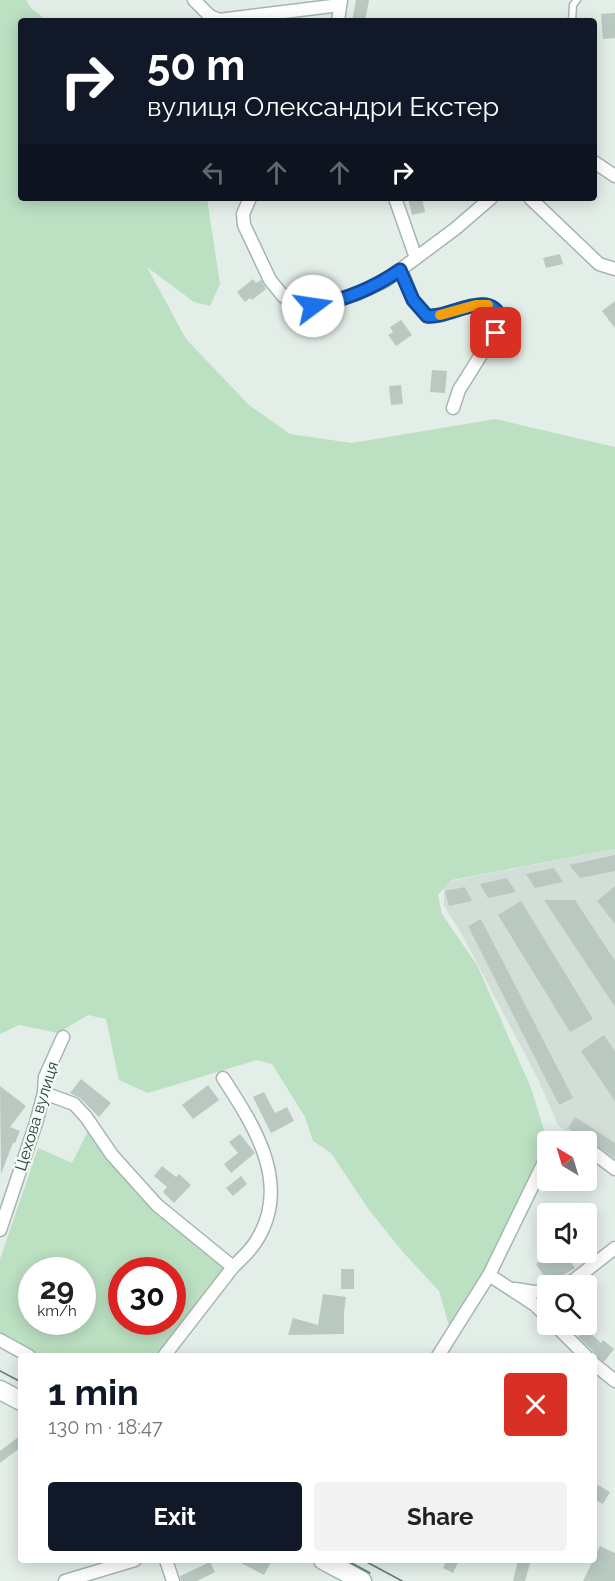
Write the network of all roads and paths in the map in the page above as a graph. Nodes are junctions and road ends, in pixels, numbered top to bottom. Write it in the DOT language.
graph roads {
  1 [pos="194,0"];
  2 [pos="577,0"];
  3 [pos="341,2"];
  4 [pos="214,18"];
  5 [pos="233,18"];
  6 [pos="338,18"];
  7 [pos="572,18"];
  8 [pos="597,164"];
  9 [pos="615,176"];
  10 [pos="249,201"];
  11 [pos="396,201"];
  12 [pos="487,201"];
  13 [pos="533,201"];
  14 [pos="416,258"];
  15 [pos="615,269"];
  16 [pos="400,270"];
  17 [pos="453,408"];
  18 [pos="63,1037"];
  19 [pos="223,1078"];
  20 [pos="44,1093"];
  21 [pos="597,1155"];
  22 [pos="615,1168"];
  23 [pos="537,1177"];
  24 [pos="0,1230"];
  25 [pos="615,1248"];
  26 [pos="233,1267"];
  27 [pos="489,1275"];
  28 [pos="580,1275"];
  29 [pos="508,1287"];
  30 [pos="537,1292"];
  31 [pos="537,1306"];
  32 [pos="565,1335"];
  33 [pos="0,1340"];
  34 [pos="24,1353"];
  35 [pos="166,1353"];
  36 [pos="440,1353"];
  37 [pos="583,1353"];
  38 [pos="597,1366"];
  39 [pos="615,1381"];
  40 [pos="0,1390"];
  41 [pos="18,1399"];
  42 [pos="125,1563"];
  43 [pos="167,1563"];
  44 [pos="329,1563"];
  45 [pos="65,1581"];
  46 [pos="173,1581"];
  47 [pos="362,1581"];
  1 -- 4 [label="street"];
  2 -- 7 [label="lane"];
  3 -- 5 [label="street"];
  3 -- 6 [label="street"];
  8 -- 9 [label="street"];
  10 -- 16 [label="street"];
  11 -- 14 [label="street"];
  12 -- 14 [label="street"];
  13 -- 15 [label="street"];
  14 -- 16 [label="street"];
  16 -- 17 [label="street"];
  18 -- 20 [label="street, Цехова вулиця"];
  19 -- 26 [label="street"];
  20 -- 24 [label="street, Цехова вулиця"];
  20 -- 26 [label="street"];
  21 -- 22 [label="street"];
  23 -- 27 [label="street"];
  25 -- 28 [label="street"];
  26 -- 35 [label="street"];
  27 -- 29 [label="street"];
  27 -- 36 [label="street"];
  29 -- 30 [label="street"];
  29 -- 31 [label="street"];
  32 -- 37 [label="street"];
  33 -- 34 [label="street"];
  38 -- 39 [label="street"];
  40 -- 41 [label="main road"];
  42 -- 45 [label="street"];
  43 -- 46 [label="street"];
  44 -- 47 [label="main road"];
}
